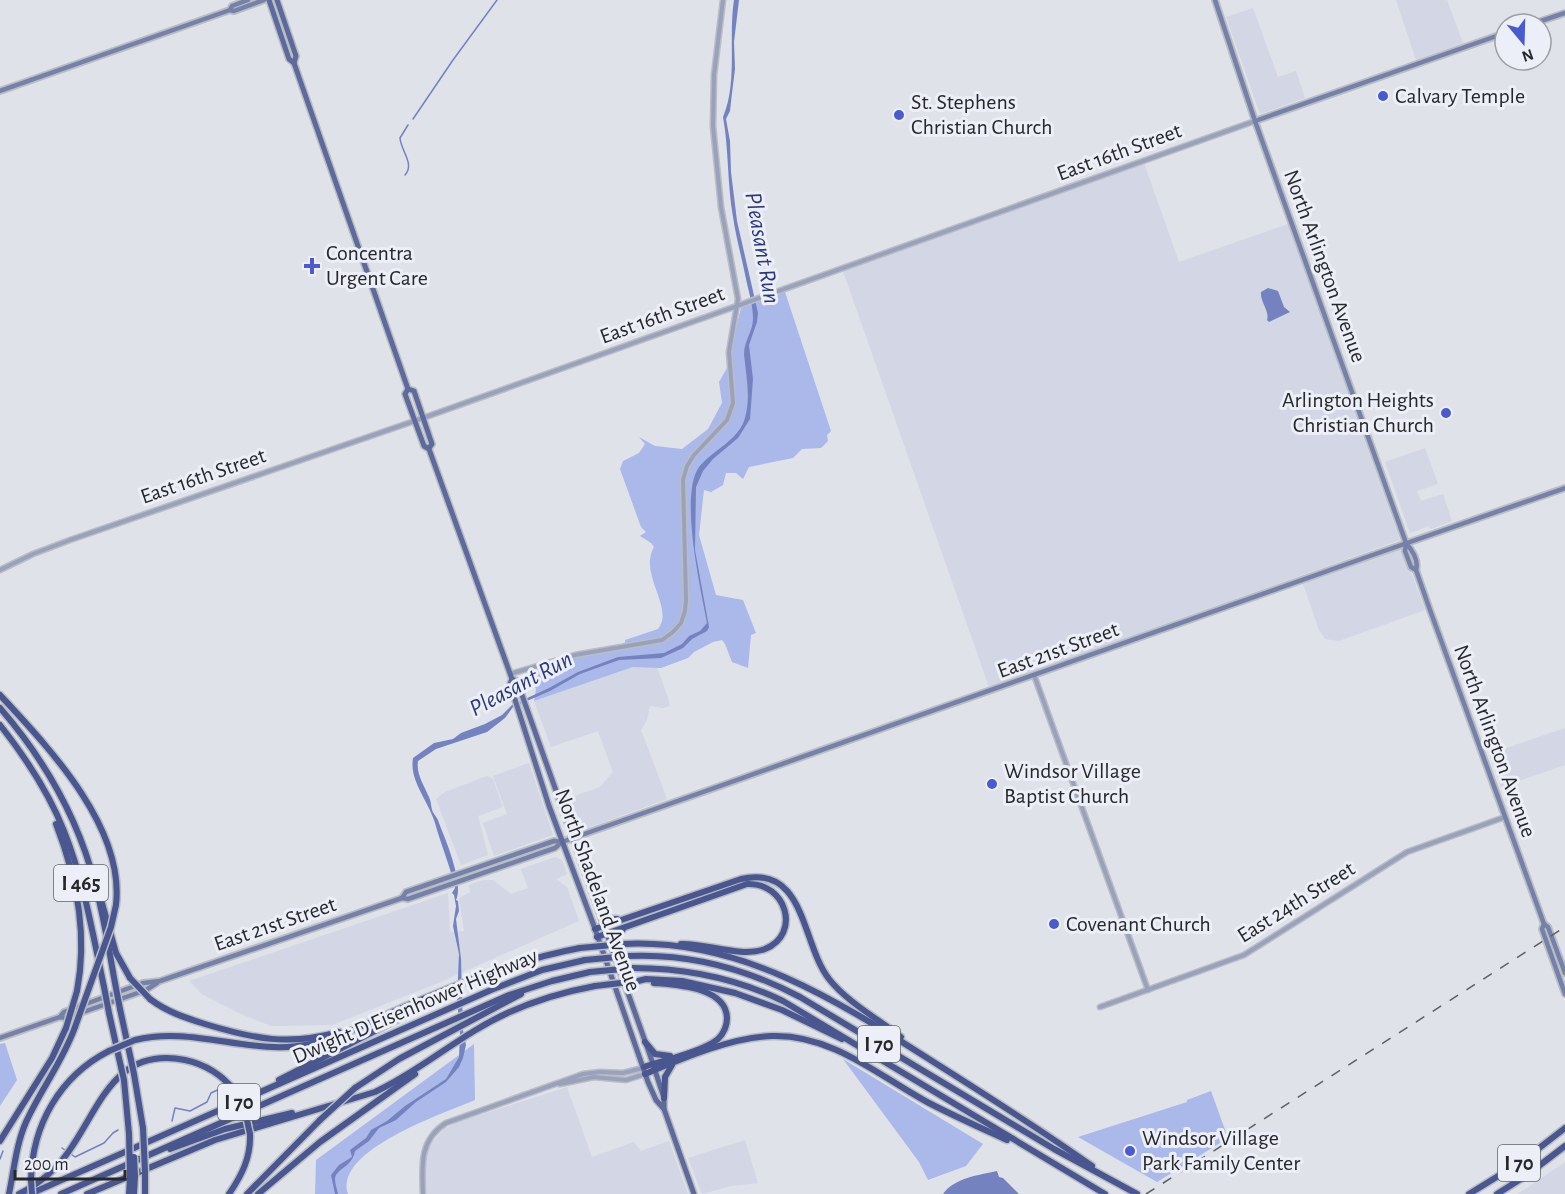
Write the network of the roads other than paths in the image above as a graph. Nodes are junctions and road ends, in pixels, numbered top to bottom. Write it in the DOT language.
graph roads {
  1 [pos="248,0"];
  2 [pos="267,0"];
  3 [pos="277,0"];
  4 [pos="723,0"];
  5 [pos="1215,0"];
  6 [pos="230,10"];
  7 [pos="1493,37"];
  8 [pos="294,63"];
  9 [pos="0,91"];
  10 [pos="1256,121"];
  11 [pos="738,305"];
  12 [pos="408,389"];
  13 [pos="423,417"];
  14 [pos="414,420"];
  15 [pos="429,448"];
  16 [pos="1565,488"];
  17 [pos="1406,543"];
  18 [pos="0,570"];
  19 [pos="1034,675"];
  20 [pos="511,676"];
  21 [pos="0,695"];
  22 [pos="0,708"];
  23 [pos="0,725"];
  24 [pos="40,784"];
  25 [pos="1505,817"];
  26 [pos="573,838"];
  27 [pos="562,842"];
  28 [pos="96,887"];
  29 [pos="402,898"];
  30 [pos="599,909"];
  31 [pos="624,918"];
  32 [pos="1544,924"];
  33 [pos="604,926"];
  34 [pos="626,927"];
  35 [pos="595,929"];
  36 [pos="606,934"];
  37 [pos="597,937"];
  38 [pos="665,945"];
  39 [pos="616,959"];
  40 [pos="1565,973"];
  41 [pos="638,981"];
  42 [pos="534,987"];
  43 [pos="1148,990"];
  44 [pos="448,992"];
  45 [pos="1565,994"];
  46 [pos="1100,1007"];
  47 [pos="363,1024"];
  48 [pos="0,1038"];
  49 [pos="645,1042"];
  50 [pos="860,1046"];
  51 [pos="448,1048"];
  52 [pos="919,1053"];
  53 [pos="678,1058"];
  54 [pos="653,1067"];
  55 [pos="645,1070"];
  56 [pos="249,1097"];
  57 [pos="664,1098"];
  58 [pos="340,1103"];
  59 [pos="664,1109"];
  60 [pos="1565,1128"];
  61 [pos="0,1141"];
  62 [pos="1565,1146"];
  63 [pos="1030,1150"];
  64 [pos="149,1155"];
  65 [pos="132,1177"];
  66 [pos="1112,1180"];
  67 [pos="10,1191"];
  68 [pos="19,1194"];
  69 [pos="31,1194"];
  70 [pos="61,1194"];
  71 [pos="87,1194"];
  72 [pos="129,1194"];
  73 [pos="134,1194"];
  74 [pos="145,1194"];
  75 [pos="229,1194"];
  76 [pos="247,1194"];
  77 [pos="258,1194"];
  78 [pos="423,1194"];
  79 [pos="694,1194"];
  80 [pos="1105,1194"];
  81 [pos="1137,1194"];
  82 [pos="1469,1194"];
  83 [pos="1497,1194"];
  1 -- 6 [label="main road"];
  2 -- 6 [label="main road"];
  2 -- 8 [label="main road, North Shadeland Avenue"];
  3 -- 8 [label="main road, North Shadeland Avenue"];
  4 -- 11 [label="street"];
  5 -- 10 [label="main road, North Arlington Avenue"];
  6 -- 9 [label="main road"];
  7 -- 10 [label="main road, East 16th Street"];
  8 -- 12 [label="main road, North Shadeland Avenue"];
  10 -- 11 [label="street, East 16th Street"];
  10 -- 17 [label="main road, North Arlington Avenue"];
  11 -- 13 [label="street, East 16th Street"];
  11 -- 20 [label="street"];
  12 -- 13 [label="main road, North Shadeland Avenue"];
  12 -- 14 [label="main road, North Shadeland Avenue"];
  13 -- 14 [label="street, East 16th Street"];
  13 -- 15 [label="main road, North Shadeland Avenue"];
  14 -- 15 [label="main road, North Shadeland Avenue"];
  14 -- 18 [label="street, East 16th Street"];
  15 -- 20 [label="main road, North Shadeland Avenue"];
  16 -- 17 [label="main road, East 21st Street"];
  17 -- 19 [label="main road, East 21st Street"];
  17 -- 25 [label="main road, North Arlington Avenue"];
  19 -- 26 [label="main road, East 21st Street"];
  19 -- 43 [label="street"];
  20 -- 26 [label="main road, North Shadeland Avenue"];
  20 -- 27 [label="main road, North Shadeland Avenue"];
  21 -- 67 [label="highway, bridge"];
  22 -- 28 [label="highway, I 465"];
  23 -- 24 [label="highway, I 465"];
  24 -- 61 [label="highway, bridge"];
  24 -- 65 [label="highway, I 465, bridge"];
  25 -- 32 [label="main road, North Arlington Avenue"];
  25 -- 43 [label="street, East 24th Street"];
  26 -- 27 [label="main road, East 21st Street"];
  26 -- 30 [label="main road, North Shadeland Avenue"];
  27 -- 29 [label="main road, East 21st Street"];
  27 -- 29 [label="main road, East 21st Street"];
  27 -- 35 [label="main road, North Shadeland Avenue"];
  28 -- 47 [label="highway, bridge"];
  28 -- 74 [label="highway, I 465, bridge"];
  29 -- 48 [label="main road, East 21st Street"];
  30 -- 31 [label="highway"];
  30 -- 33 [label="main road, North Shadeland Avenue"];
  31 -- 33 [label="highway"];
  31 -- 52 [label="highway"];
  32 -- 40 [label="main road, North Arlington Avenue"];
  32 -- 45 [label="main road, North Arlington Avenue"];
  33 -- 35 [label="highway"];
  33 -- 36 [label="main road, North Shadeland Avenue"];
  34 -- 36 [label="highway"];
  34 -- 38 [label="highway"];
  34 -- 39 [label="highway"];
  35 -- 37 [label="main road, North Shadeland Avenue"];
  36 -- 37 [label="highway"];
  36 -- 39 [label="main road, North Shadeland Avenue"];
  37 -- 55 [label="main road, North Shadeland Avenue"];
  38 -- 44 [label="highway, bridge"];
  38 -- 52 [label="highway"];
  39 -- 49 [label="main road, North Shadeland Avenue"];
  41 -- 50 [label="highway"];
  41 -- 51 [label="highway, bridge"];
  41 -- 53 [label="highway"];
  42 -- 50 [label="highway, Dwight D Eisenhower Highway / I 70, bridge"];
  42 -- 64 [label="highway, Dwight D Eisenhower Highway / I 70"];
  42 -- 76 [label="highway, bridge"];
  43 -- 46 [label="street, East 24th Street"];
  44 -- 47 [label="highway"];
  44 -- 56 [label="highway"];
  47 -- 69 [label="highway, bridge"];
  49 -- 53 [label="highway"];
  49 -- 54 [label="main road, North Shadeland Avenue"];
  50 -- 63 [label="highway, Dwight D Eisenhower Highway / I 70"];
  51 -- 58 [label="highway"];
  51 -- 77 [label="highway"];
  52 -- 66 [label="highway"];
  53 -- 54 [label="highway"];
  53 -- 57 [label="highway"];
  53 -- 63 [label="highway"];
  54 -- 55 [label="highway"];
  54 -- 57 [label="main road, North Shadeland Avenue"];
  55 -- 59 [label="main road, North Shadeland Avenue"];
  55 -- 78 [label="street"];
  56 -- 66 [label="highway, Dwight D Eisenhower Highway / I 70, bridge"];
  56 -- 69 [label="highway, Dwight D Eisenhower Highway / I 70"];
  57 -- 59 [label="main road, North Shadeland Avenue"];
  58 -- 64 [label="highway"];
  58 -- 71 [label="highway"];
  59 -- 79 [label="main road, North Shadeland Avenue"];
  60 -- 82 [label="highway, I 70"];
  62 -- 83 [label="highway, I 70"];
  63 -- 80 [label="highway, Dwight D Eisenhower Highway / I 70"];
  64 -- 70 [label="highway, Dwight D Eisenhower Highway / I 70"];
  65 -- 72 [label="highway"];
  65 -- 73 [label="highway, I 465"];
  66 -- 81 [label="highway, Dwight D Eisenhower Highway / I 70"];
  68 -- 75 [label="highway, bridge"];
}
